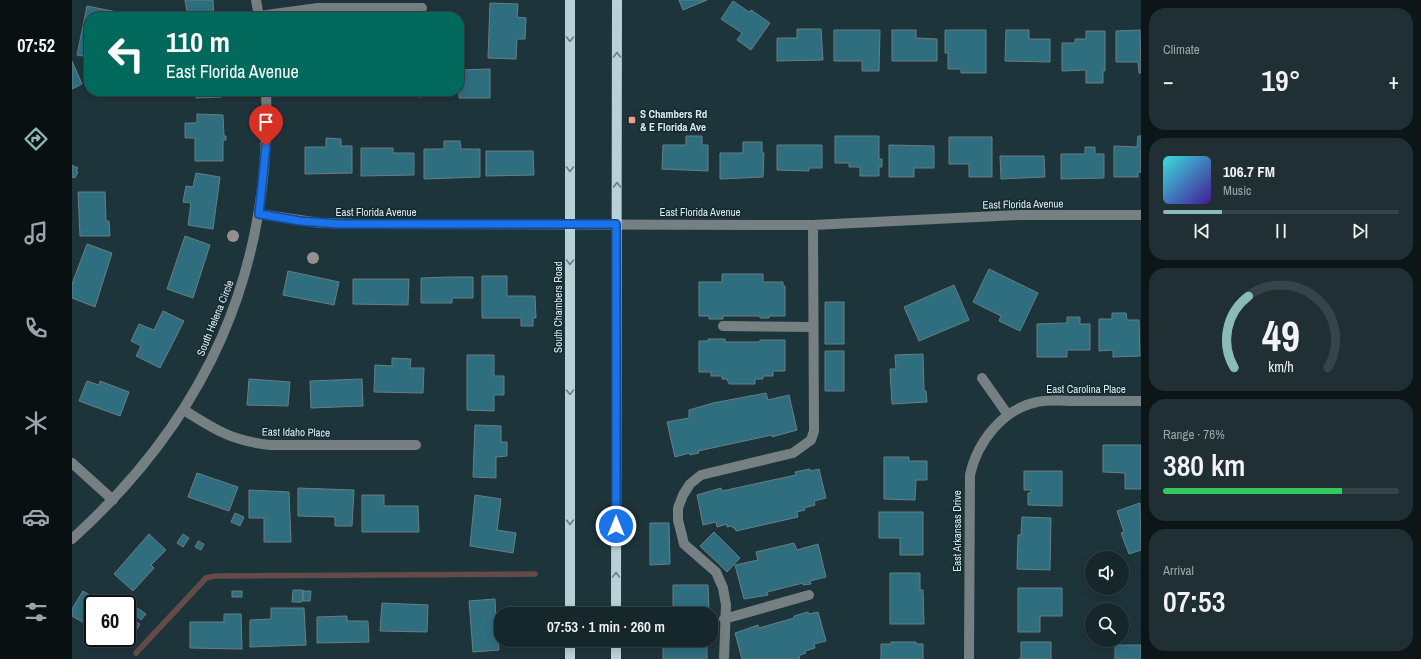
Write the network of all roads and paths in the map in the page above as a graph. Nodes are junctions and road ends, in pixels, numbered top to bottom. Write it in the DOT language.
graph roads {
  1 [pos="256,0"];
  2 [pos="570,0"];
  3 [pos="617,0"];
  4 [pos="422,8"];
  5 [pos="258,12"];
  6 [pos="288,12"];
  7 [pos="266,96"];
  8 [pos="259,214"];
  9 [pos="1141,215"];
  10 [pos="570,223"];
  11 [pos="616,224"];
  12 [pos="813,225"];
  13 [pos="723,326"];
  14 [pos="813,327"];
  15 [pos="982,378"];
  16 [pos="1141,401"];
  17 [pos="184,410"];
  18 [pos="1008,416"];
  19 [pos="416,445"];
  20 [pos="72,463"];
  21 [pos="113,500"];
  22 [pos="72,539"];
  23 [pos="809,595"];
  24 [pos="570,607"];
  25 [pos="616,607"];
  26 [pos="724,619"];
  27 [pos="570,647"];
  28 [pos="616,647"];
  29 [pos="570,659"];
  30 [pos="616,659"];
  31 [pos="724,659"];
  32 [pos="969,659"];
  1 -- 5 [label="street"];
  2 -- 10 [label="main road, South Chambers Road, one-way"];
  11 -- 3 [label="main road, one-way"];
  4 -- 6 [label="street"];
  7 -- 8 [label="street, South Helena Circle"];
  8 -- 10 [label="street, East Florida Avenue"];
  8 -- 17 [label="street, South Helena Circle"];
  9 -- 12 [label="street, East Florida Avenue"];
  10 -- 11 [label="street, East Florida Avenue"];
  10 -- 24 [label="main road, South Chambers Road, one-way"];
  11 -- 12 [label="street, East Florida Avenue"];
  25 -- 11 [label="main road, one-way"];
  12 -- 14 [label="street"];
  13 -- 14 [label="street"];
  14 -- 26 [label="street"];
  15 -- 18 [label="street"];
  16 -- 18 [label="street, East Carolina Place"];
  17 -- 19 [label="street, East Idaho Place"];
  17 -- 21 [label="street, South Helena Circle"];
  18 -- 32 [label="street, East Arkansas Drive"];
  20 -- 21 [label="street"];
  21 -- 22 [label="street, South Helena Circle"];
  23 -- 26 [label="street"];
  26 -- 31 [label="street"];
  27 -- 29 [label="main road"];
  28 -- 30 [label="main road"];
}
